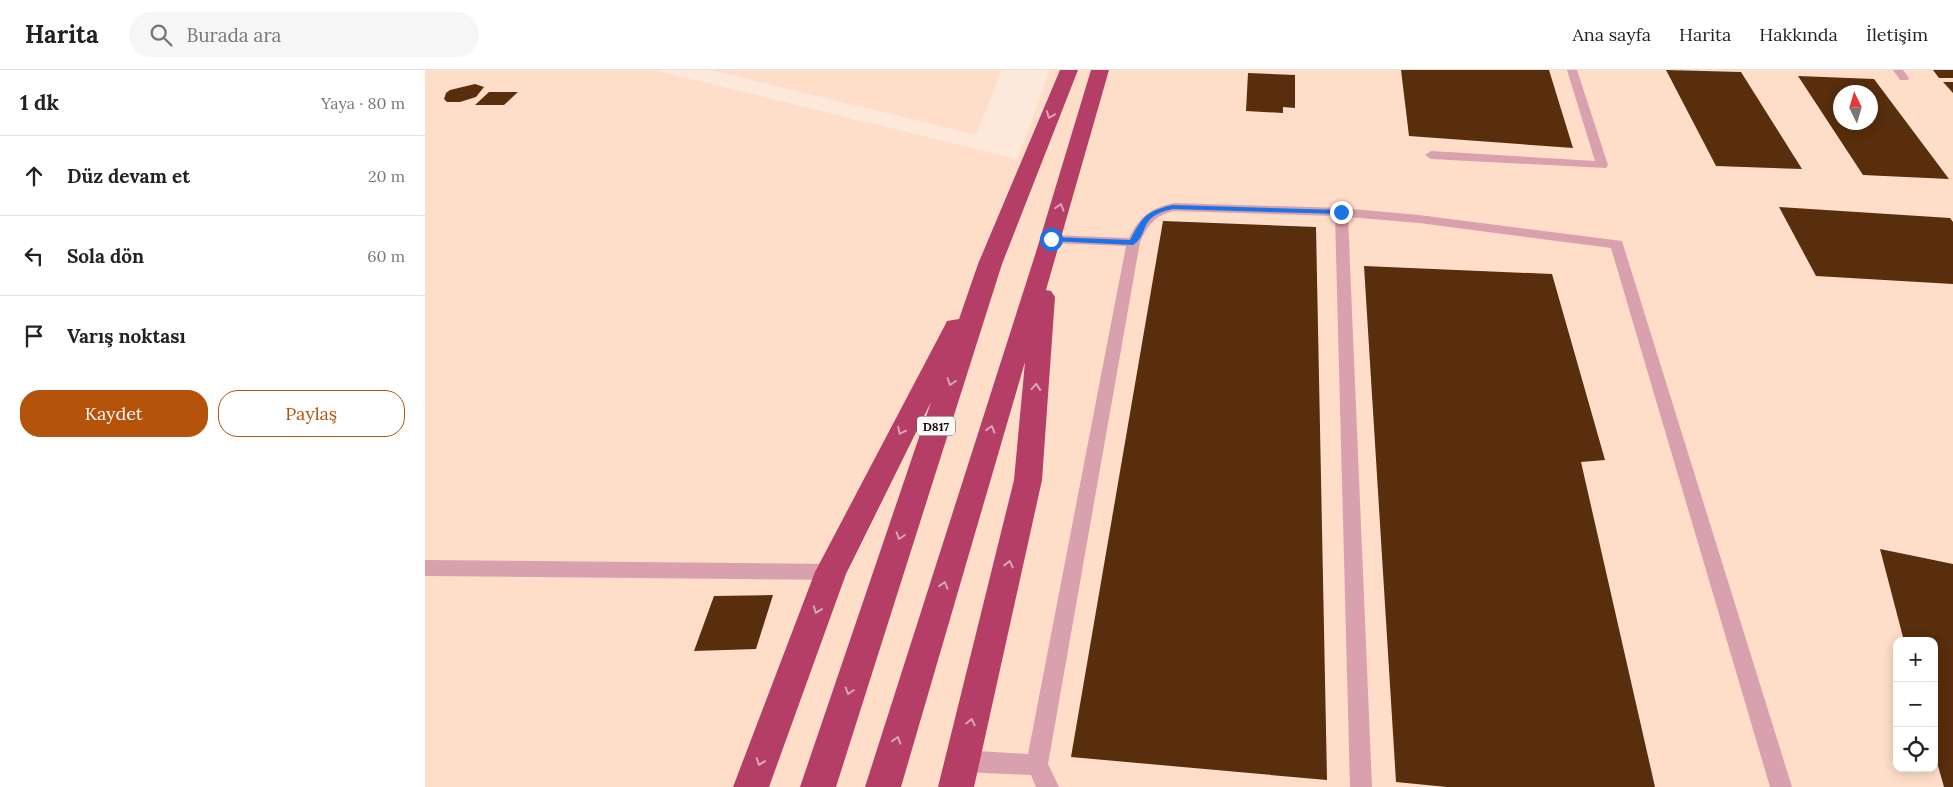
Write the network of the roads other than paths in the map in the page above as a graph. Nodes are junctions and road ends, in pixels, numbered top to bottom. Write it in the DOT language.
graph roads {
  1 [pos="1069,70"];
  2 [pos="1100,70"];
  3 [pos="1572,70"];
  4 [pos="1431,155"];
  5 [pos="1341,212"];
  6 [pos="1133,242"];
  7 [pos="1049,245"];
  8 [pos="990,264"];
  9 [pos="425,568"];
  10 [pos="831,572"];
  11 [pos="1037,765"];
  12 [pos="959,774"];
  13 [pos="751,787"];
  14 [pos="817,787"];
  15 [pos="883,787"];
  16 [pos="1048,787"];
  17 [pos="1361,787"];
  18 [pos="1781,787"];
  1 -- 8 [label="highway, D817, one-way"];
  7 -- 2 [label="highway, one-way"];
  3 -- 4 [label="lane"];
  5 -- 6 [label="lane"];
  5 -- 17 [label="lane"];
  5 -- 18 [label="lane"];
  6 -- 7 [label="lane"];
  6 -- 11 [label="lane"];
  12 -- 7 [label="highway, one-way"];
  15 -- 7 [label="highway, one-way"];
  8 -- 10 [label="highway, one-way"];
  8 -- 14 [label="highway, D817, one-way"];
  9 -- 10 [label="lane"];
  10 -- 13 [label="highway, one-way"];
  11 -- 12 [label="lane"];
  11 -- 16 [label="lane"];
}
